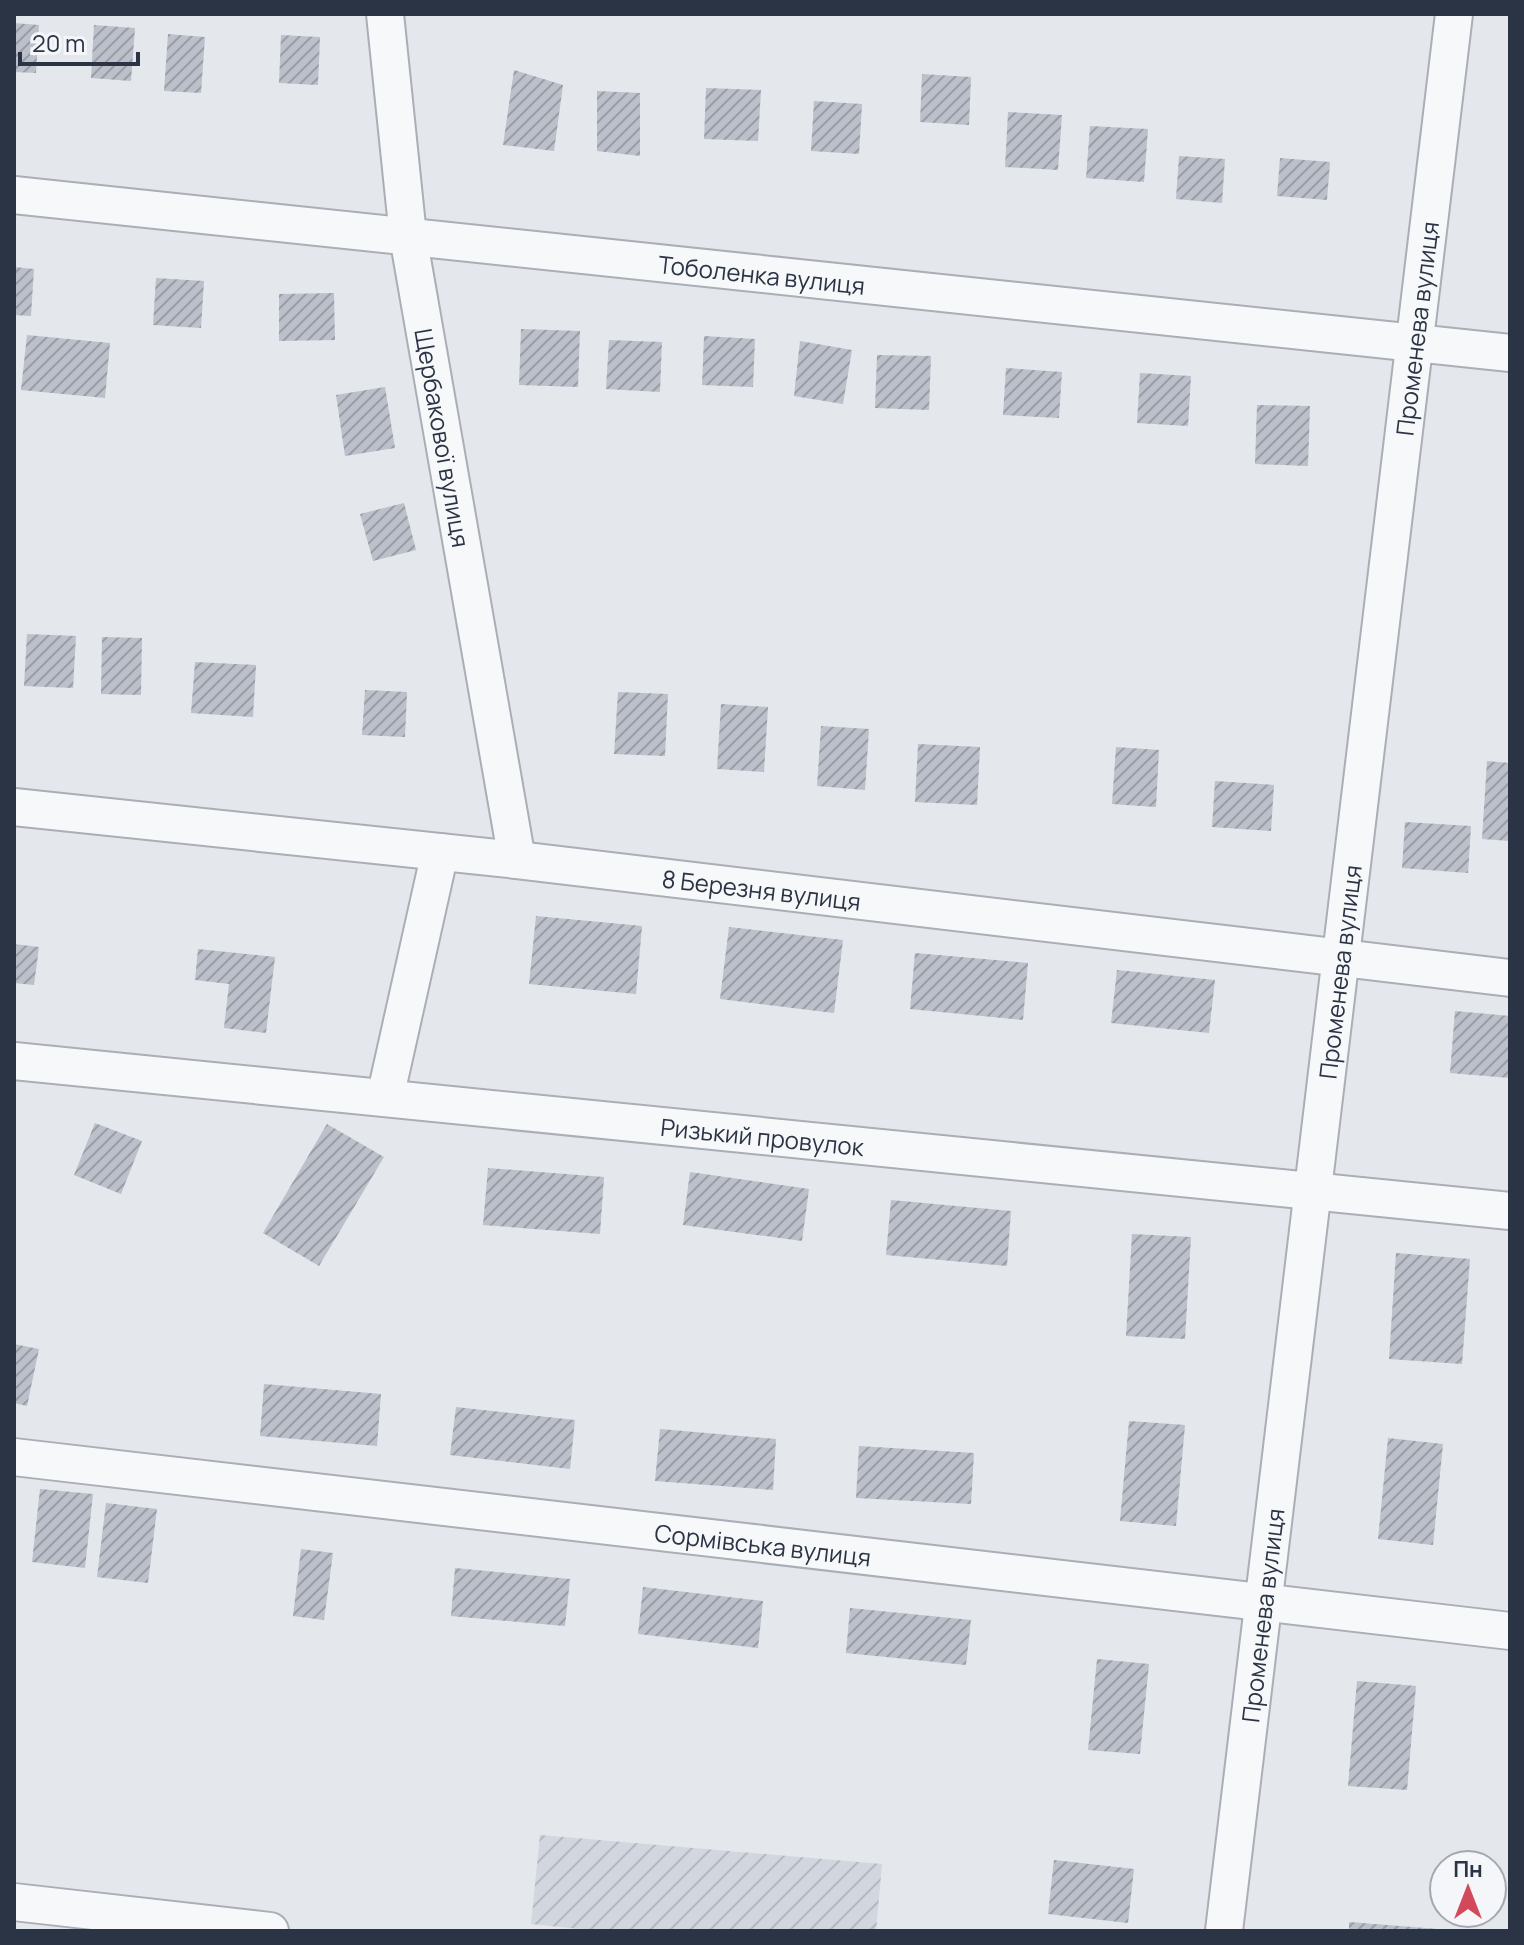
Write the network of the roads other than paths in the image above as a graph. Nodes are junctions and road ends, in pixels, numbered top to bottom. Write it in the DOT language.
graph roads {
  1 [pos="385,14"];
  2 [pos="1454,14"];
  3 [pos="14,195"];
  4 [pos="408,236"];
  5 [pos="1415,343"];
  6 [pos="1510,353"];
  7 [pos="14,807"];
  8 [pos="440,852"];
  9 [pos="517,860"];
  10 [pos="1341,959"];
  11 [pos="1510,978"];
  12 [pos="14,1061"];
  13 [pos="385,1098"];
  14 [pos="1313,1192"];
  15 [pos="1510,1211"];
  16 [pos="14,1457"];
  17 [pos="1263,1603"];
  18 [pos="1510,1631"];
  19 [pos="14,1902"];
  20 [pos="270,1931"];
  21 [pos="1224,1931"];
  1 -- 4 [label="street, Щербакової вулиця"];
  2 -- 5 [label="street, Променева вулиця"];
  3 -- 4 [label="street, Тоболенка вулиця"];
  4 -- 5 [label="street, Тоболенка вулиця"];
  4 -- 9 [label="street, Щербакової вулиця"];
  5 -- 6 [label="street, Тоболенка вулиця"];
  5 -- 10 [label="street, Променева вулиця"];
  7 -- 8 [label="street, 8 Березня вулиця"];
  8 -- 9 [label="street, 8 Березня вулиця"];
  8 -- 13 [label="street"];
  9 -- 10 [label="street, 8 Березня вулиця"];
  10 -- 11 [label="street, 8 Березня вулиця"];
  10 -- 14 [label="street, Променева вулиця"];
  12 -- 13 [label="street, Ризький провулок"];
  13 -- 14 [label="street, Ризький провулок"];
  14 -- 15 [label="street, Ризький провулок"];
  14 -- 17 [label="street, Променева вулиця"];
  16 -- 17 [label="street, Сормівська вулиця"];
  17 -- 18 [label="street, Сормівська вулиця"];
  17 -- 21 [label="street, Променева вулиця"];
  19 -- 20 [label="street"];
}
